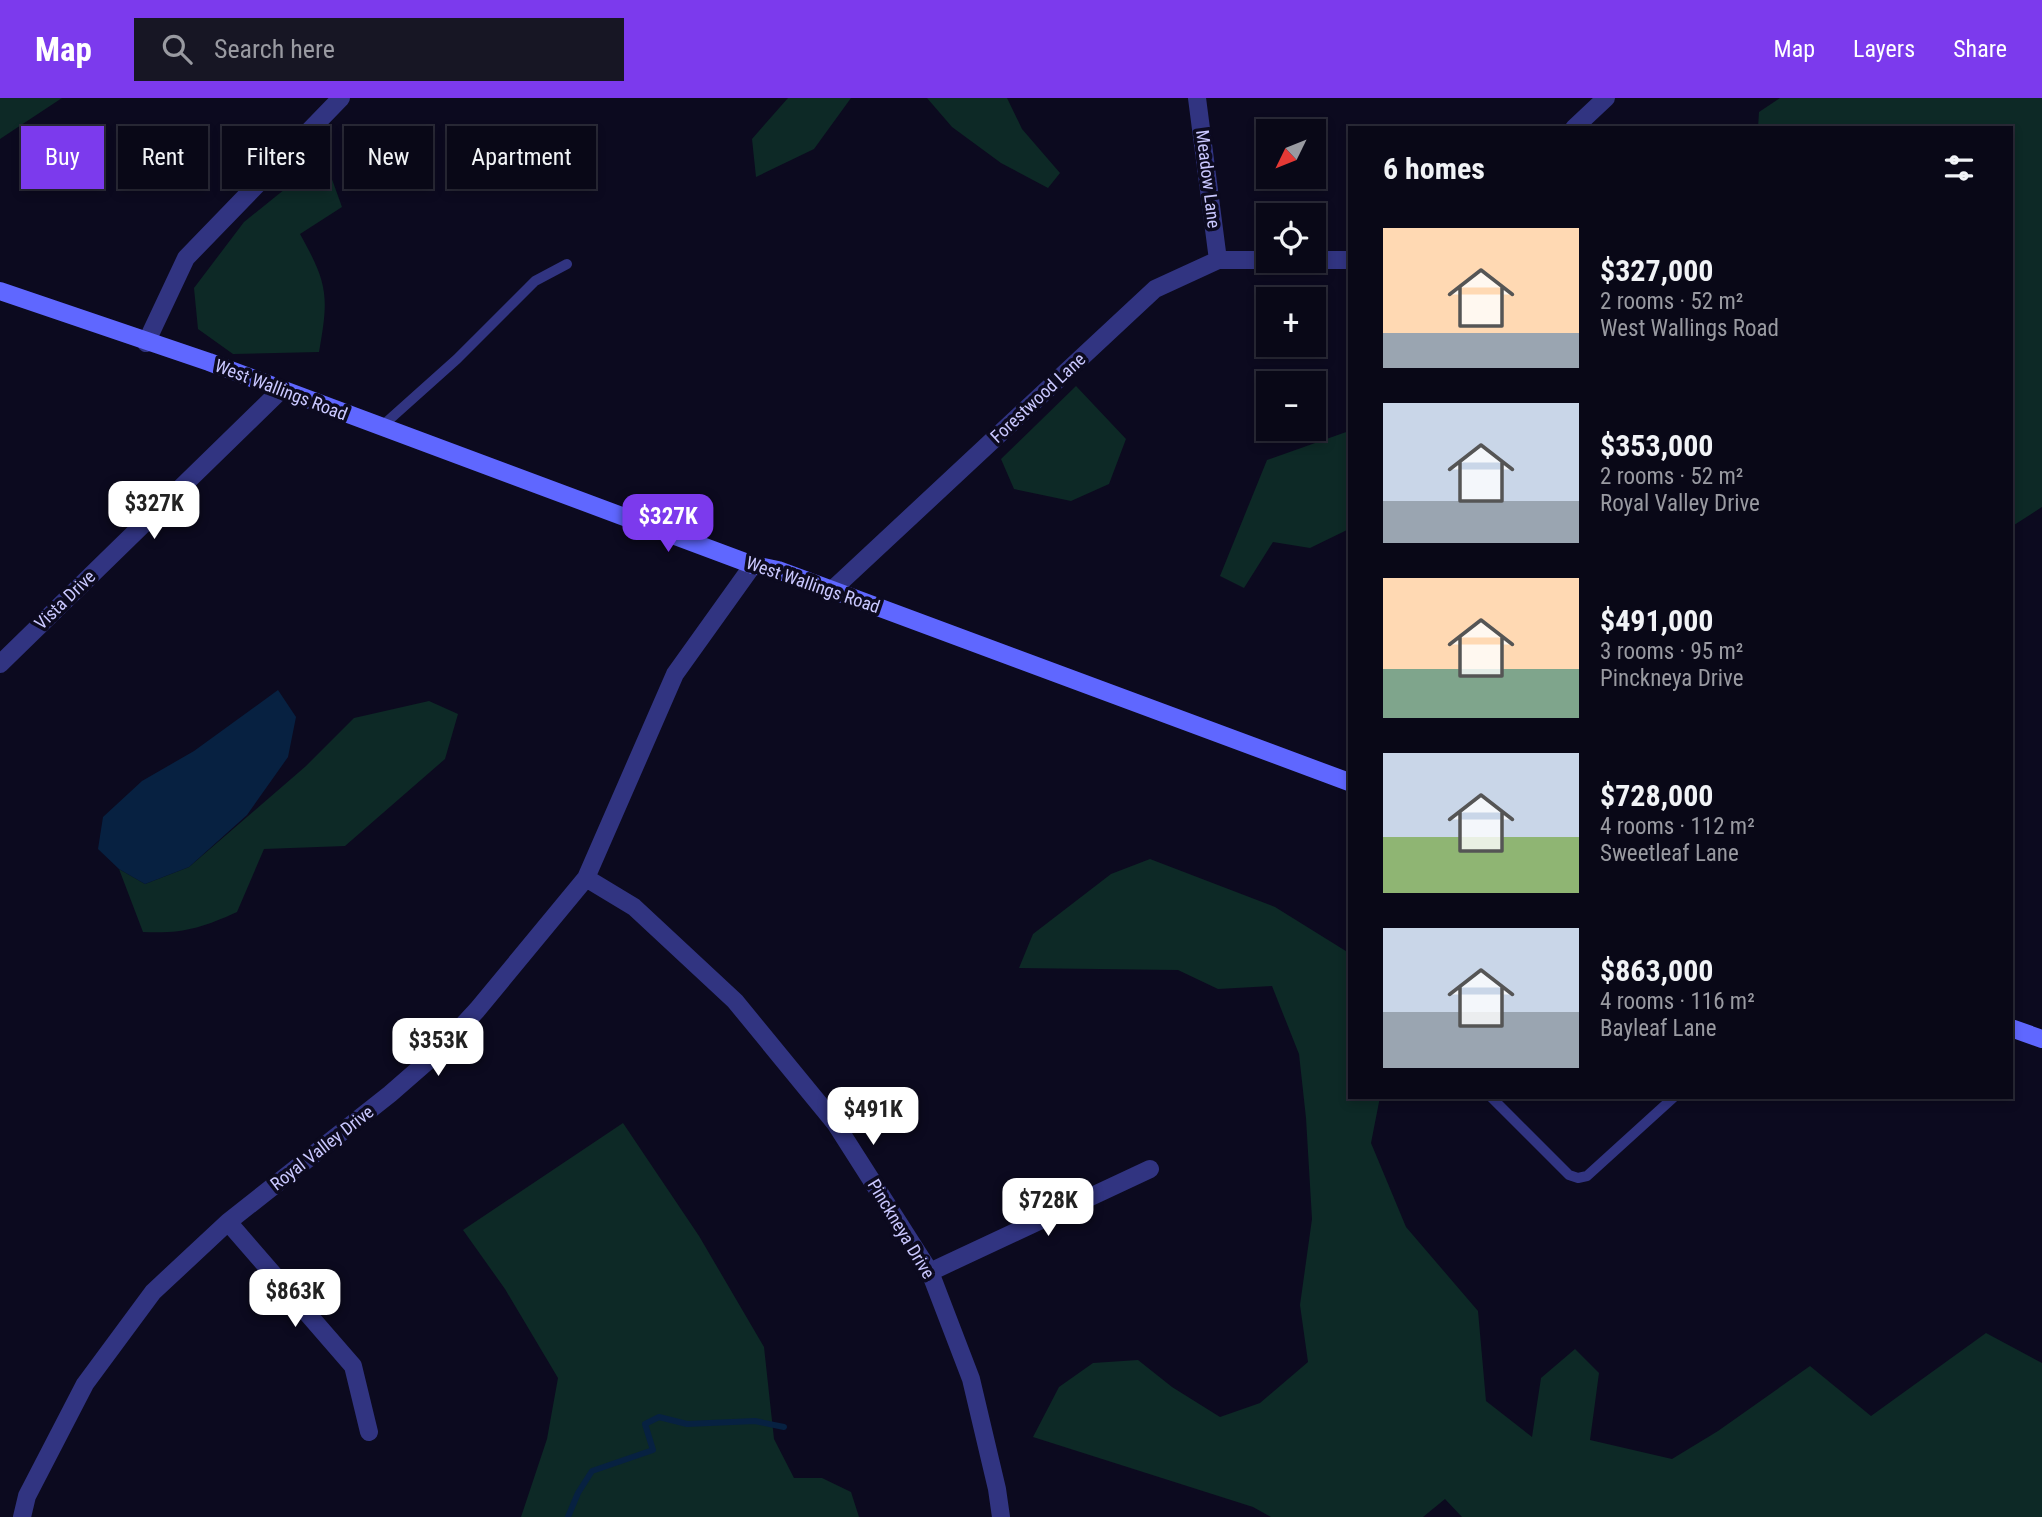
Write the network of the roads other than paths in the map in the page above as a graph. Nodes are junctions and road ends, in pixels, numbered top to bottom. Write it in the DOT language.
graph roads {
  1 [pos="341,98"];
  2 [pos="1197,98"];
  3 [pos="1606,98"];
  4 [pos="1576,126"];
  5 [pos="1218,260"];
  6 [pos="1256,260"];
  7 [pos="1326,260"];
  8 [pos="1348,260"];
  9 [pos="568,264"];
  10 [pos="0,291"];
  11 [pos="146,343"];
  12 [pos="281,390"];
  13 [pos="381,427"];
  14 [pos="753,565"];
  15 [pos="832,590"];
  16 [pos="0,664"];
  17 [pos="1348,782"];
  18 [pos="586,878"];
  19 [pos="2013,1029"];
  20 [pos="2042,1040"];
  21 [pos="1493,1099"];
  22 [pos="1672,1099"];
  23 [pos="1150,1169"];
  24 [pos="228,1222"];
  25 [pos="930,1272"];
  26 [pos="369,1432"];
  27 [pos="22,1517"];
  28 [pos="1001,1517"];
  1 -- 11 [label="street"];
  2 -- 5 [label="street, Meadow Lane"];
  3 -- 4 [label="street"];
  5 -- 6 [label="street, Forestwood Lane"];
  5 -- 15 [label="street, Forestwood Lane"];
  7 -- 8 [label="street"];
  9 -- 13 [label="lane"];
  10 -- 11 [label="street, West Wallings Road"];
  11 -- 12 [label="street, West Wallings Road"];
  12 -- 13 [label="street, West Wallings Road"];
  12 -- 16 [label="street, Vista Drive"];
  13 -- 14 [label="street, West Wallings Road"];
  14 -- 15 [label="street, West Wallings Road"];
  14 -- 18 [label="street, Royal Valley Drive"];
  15 -- 17 [label="street, West Wallings Road"];
  18 -- 24 [label="street, Royal Valley Drive"];
  18 -- 25 [label="street, Pinckneya Drive"];
  19 -- 20 [label="street"];
  21 -- 22 [label="lane"];
  23 -- 25 [label="street"];
  24 -- 26 [label="street"];
  24 -- 27 [label="street, Royal Valley Drive"];
  25 -- 28 [label="street, Pinckneya Drive"];
}
